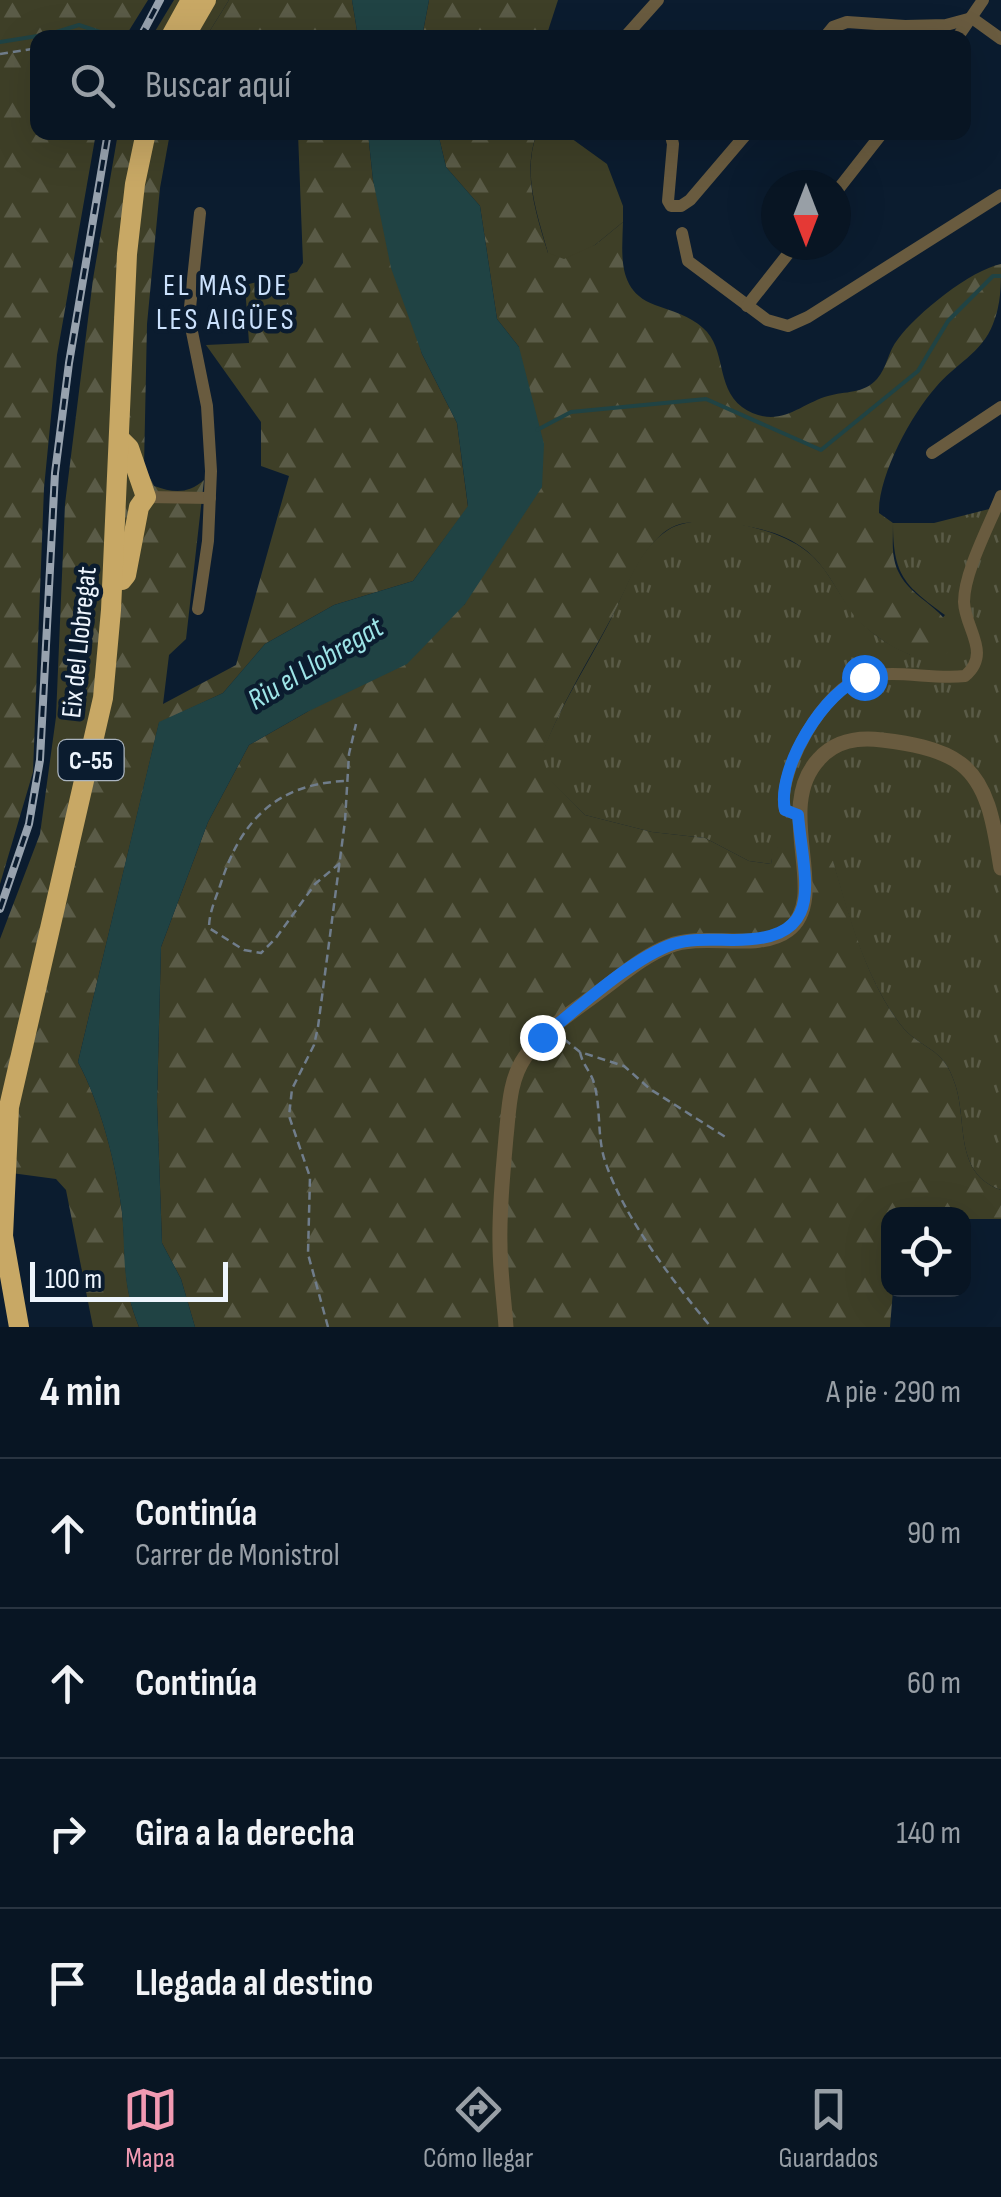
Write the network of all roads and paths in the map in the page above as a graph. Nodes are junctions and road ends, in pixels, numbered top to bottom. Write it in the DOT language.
graph roads {
  1 [pos="191,0"];
  2 [pos="206,0"];
  3 [pos="658,0"];
  4 [pos="982,0"];
  5 [pos="972,18"];
  6 [pos="174,30"];
  7 [pos="189,30"];
  8 [pos="631,30"];
  9 [pos="831,30"];
  10 [pos="963,30"];
  11 [pos="1001,39"];
  12 [pos="30,49"];
  13 [pos="0,54"];
  14 [pos="134,140"];
  15 [pos="144,140"];
  16 [pos="671,140"];
  17 [pos="741,140"];
  18 [pos="877,140"];
  19 [pos="851,173"];
  20 [pos="1001,195"];
  21 [pos="200,213"];
  22 [pos="682,233"];
  23 [pos="783,260"];
  24 [pos="747,306"];
  25 [pos="1001,407"];
  26 [pos="119,438"];
  27 [pos="932,453"];
  28 [pos="1001,496"];
  29 [pos="146,497"];
  30 [pos="210,498"];
  31 [pos="113,580"];
  32 [pos="198,609"];
  33 [pos="356,724"];
  34 [pos="347,781"];
  35 [pos="798,815"];
  36 [pos="340,863"];
  37 [pos="1001,868"];
  38 [pos="554,1028"];
  39 [pos="580,1052"];
  40 [pos="0,1108"];
  41 [pos="728,1138"];
  42 [pos="0,1295"];
  43 [pos="8,1327"];
  44 [pos="19,1327"];
  45 [pos="328,1327"];
  46 [pos="506,1327"];
  47 [pos="711,1327"];
  1 -- 6 [label="highway"];
  2 -- 7 [label="highway"];
  3 -- 8 [label="street"];
  4 -- 5 [label="street"];
  5 -- 9 [label="street"];
  5 -- 10 [label="street"];
  5 -- 11 [label="street"];
  12 -- 13 [label="path"];
  14 -- 40 [label="highway, Eix del Llobregat / C-55"];
  15 -- 26 [label="highway, Eix del Llobregat / C-55"];
  16 -- 17 [label="street"];
  18 -- 19 [label="street"];
  20 -- 24 [label="street"];
  21 -- 30 [label="street"];
  22 -- 24 [label="street"];
  23 -- 24 [label="street"];
  25 -- 27 [label="street"];
  26 -- 29 [label="highway"];
  26 -- 31 [label="highway, Eix del Llobregat / C-55"];
  28 -- 35 [label="street"];
  29 -- 30 [label="street"];
  29 -- 31 [label="highway"];
  30 -- 32 [label="street"];
  31 -- 44 [label="highway, Eix del Llobregat / C-55"];
  33 -- 34 [label="path"];
  34 -- 36 [label="path"];
  34 -- 36 [label="path"];
  35 -- 37 [label="street"];
  35 -- 38 [label="street"];
  36 -- 45 [label="path"];
  38 -- 39 [label="path"];
  38 -- 46 [label="street"];
  39 -- 41 [label="path"];
  39 -- 47 [label="path"];
  42 -- 43 [label="highway"];
}
